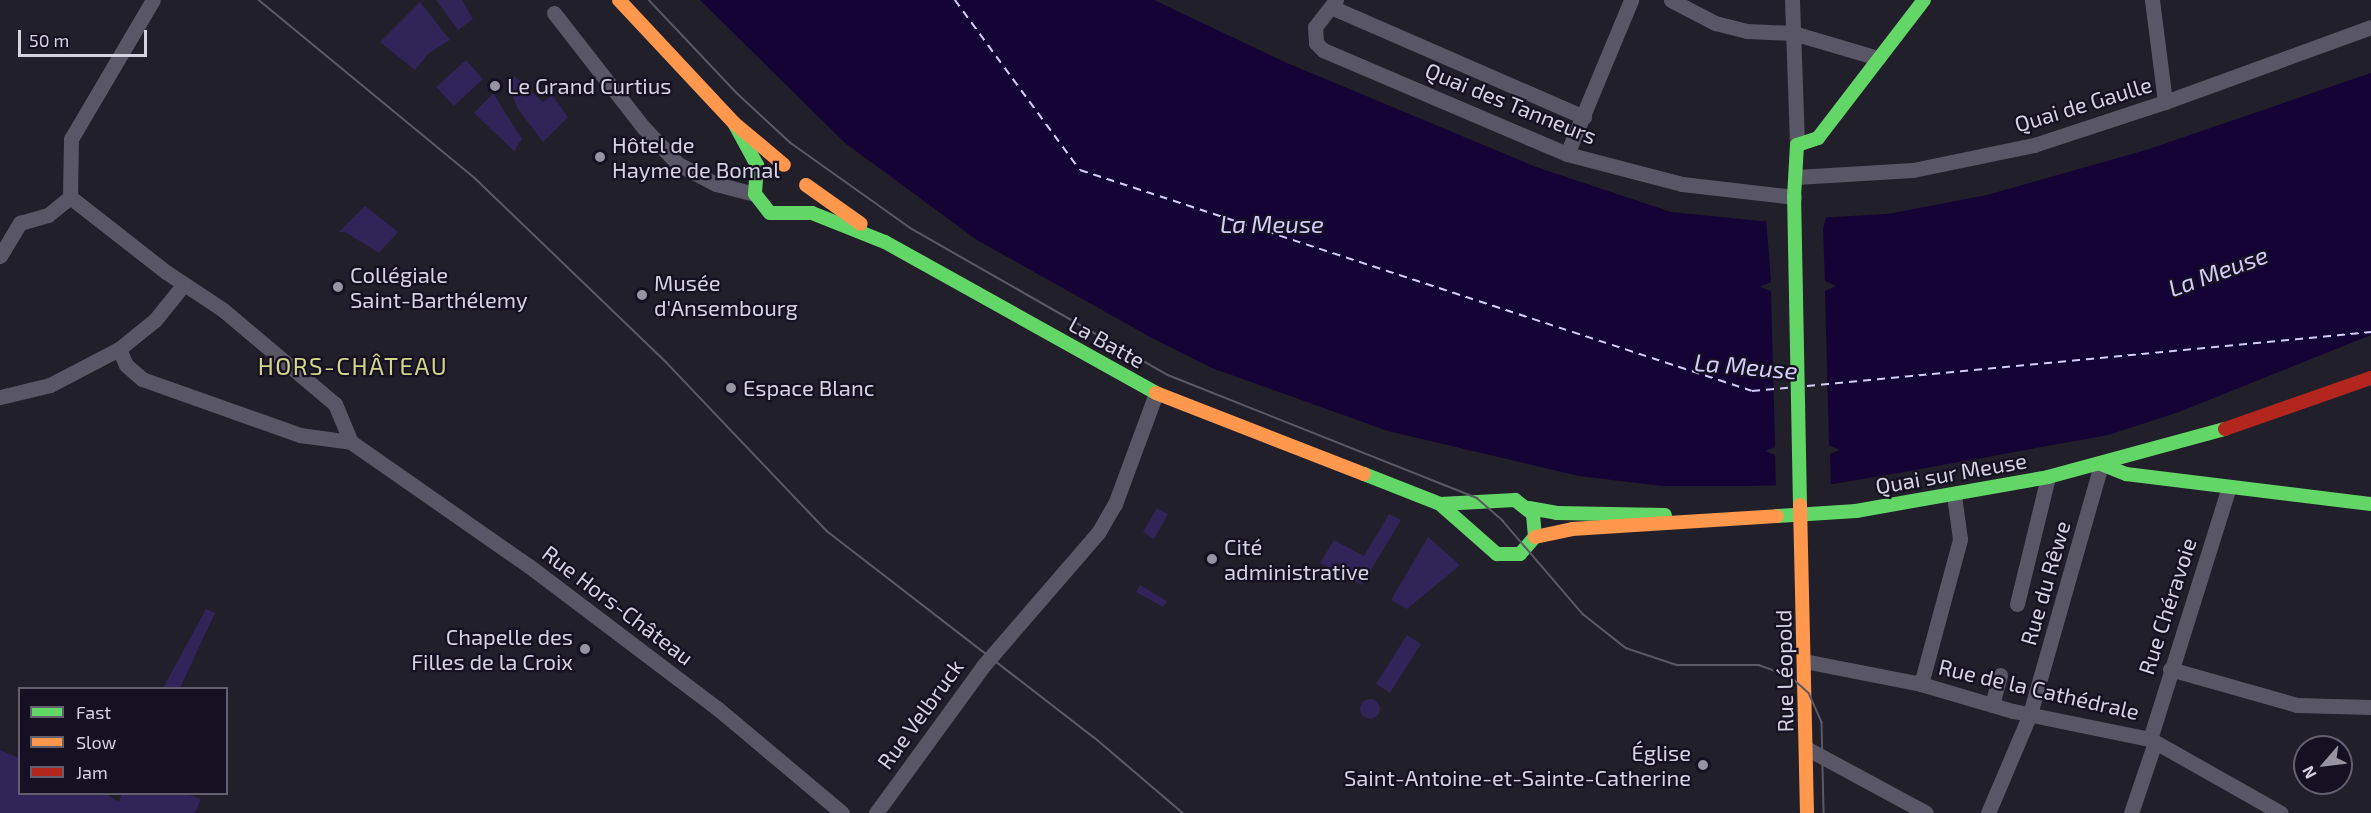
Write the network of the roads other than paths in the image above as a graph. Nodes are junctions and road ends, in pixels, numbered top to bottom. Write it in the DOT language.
graph roads {
  1 [pos="153,0"];
  2 [pos="619,0"];
  3 [pos="1630,0"];
  4 [pos="1671,0"];
  5 [pos="1792,0"];
  6 [pos="1924,0"];
  7 [pos="2152,0"];
  8 [pos="1333,4"];
  9 [pos="554,13"];
  10 [pos="2371,27"];
  11 [pos="1793,33"];
  12 [pos="1878,58"];
  13 [pos="2165,102"];
  14 [pos="1584,117"];
  15 [pos="734,123"];
  16 [pos="1797,145"];
  17 [pos="1567,154"];
  18 [pos="784,165"];
  19 [pos="1796,177"];
  20 [pos="757,179"];
  21 [pos="806,185"];
  22 [pos="755,194"];
  23 [pos="70,197"];
  24 [pos="1794,201"];
  25 [pos="793,212"];
  26 [pos="885,242"];
  27 [pos="0,256"];
  28 [pos="184,284"];
  29 [pos="119,349"];
  30 [pos="2371,378"];
  31 [pos="1156,393"];
  32 [pos="0,397"];
  33 [pos="354,444"];
  34 [pos="2101,464"];
  35 [pos="2048,477"];
  36 [pos="2229,487"];
  37 [pos="1954,495"];
  38 [pos="1492,503"];
  39 [pos="1440,504"];
  40 [pos="2371,504"];
  41 [pos="1529,508"];
  42 [pos="1704,519"];
  43 [pos="1805,526"];
  44 [pos="1481,537"];
  45 [pos="1535,537"];
  46 [pos="2017,604"];
  47 [pos="1804,661"];
  48 [pos="2169,669"];
  49 [pos="2000,675"];
  50 [pos="1921,684"];
  51 [pos="1992,705"];
  52 [pos="2371,706"];
  53 [pos="2030,714"];
  54 [pos="2152,742"];
  55 [pos="1806,748"];
  56 [pos="842,813"];
  57 [pos="876,813"];
  58 [pos="1807,813"];
  59 [pos="1926,813"];
  60 [pos="1988,813"];
  61 [pos="2131,813"];
  62 [pos="2281,813"];
  1 -- 23 [label="street"];
  2 -- 15 [label="main road"];
  3 -- 14 [label="street"];
  4 -- 11 [label="street"];
  5 -- 11 [label="street"];
  6 -- 12 [label="main road"];
  7 -- 13 [label="street"];
  8 -- 14 [label="street, Quai des Tanneurs"];
  8 -- 17 [label="street, Quai des Tanneurs"];
  9 -- 22 [label="street"];
  10 -- 13 [label="street, Quai de Gaulle"];
  11 -- 12 [label="street"];
  11 -- 16 [label="street"];
  12 -- 16 [label="main road"];
  13 -- 19 [label="street, Quai de Gaulle"];
  14 -- 17 [label="street"];
  15 -- 18 [label="main road"];
  15 -- 20 [label="main road"];
  16 -- 19 [label="main road, Rue Léopold"];
  17 -- 24 [label="street, Quai des Tanneurs"];
  18 -- 20 [label="main road"];
  18 -- 21 [label="main road"];
  19 -- 24 [label="main road, Rue Léopold"];
  20 -- 22 [label="main road"];
  21 -- 25 [label="main road"];
  21 -- 26 [label="main road, La Batte"];
  22 -- 25 [label="main road"];
  23 -- 27 [label="street"];
  23 -- 28 [label="street"];
  24 -- 43 [label="main road, Rue Léopold"];
  25 -- 26 [label="main road, La Batte"];
  26 -- 31 [label="main road, La Batte"];
  28 -- 29 [label="street"];
  28 -- 33 [label="street"];
  29 -- 32 [label="street"];
  29 -- 33 [label="street"];
  30 -- 34 [label="main road, Quai sur Meuse"];
  31 -- 39 [label="main road, La Batte"];
  31 -- 57 [label="street, Rue Velbruck"];
  33 -- 56 [label="street, Rue Hors-Château"];
  34 -- 35 [label="main road, Quai sur Meuse"];
  34 -- 36 [label="main road"];
  34 -- 53 [label="street, Rue du Rêwe"];
  35 -- 37 [label="main road, Quai sur Meuse"];
  35 -- 46 [label="street"];
  36 -- 40 [label="main road"];
  36 -- 48 [label="street, Rue Chéravoie"];
  37 -- 43 [label="main road, Quai sur Meuse"];
  37 -- 50 [label="street"];
  38 -- 39 [label="main road"];
  38 -- 41 [label="main road"];
  38 -- 44 [label="main road"];
  39 -- 44 [label="main road"];
  41 -- 42 [label="main road"];
  41 -- 45 [label="main road"];
  42 -- 43 [label="main road, Quai sur Meuse"];
  42 -- 45 [label="main road"];
  43 -- 47 [label="main road, Rue Léopold"];
  44 -- 45 [label="main road"];
  47 -- 50 [label="street, Rue de la Cathédrale"];
  47 -- 55 [label="main road, Rue Léopold"];
  48 -- 52 [label="street"];
  48 -- 54 [label="street, Rue Chéravoie"];
  49 -- 51 [label="street"];
  50 -- 51 [label="street, Rue de la Cathédrale"];
  51 -- 53 [label="street, Rue de la Cathédrale"];
  53 -- 54 [label="street, Rue de la Cathédrale"];
  53 -- 60 [label="street, Rue du Rêwe"];
  54 -- 61 [label="street, Rue Chéravoie"];
  54 -- 62 [label="street, Rue de la Cathédrale"];
  55 -- 58 [label="main road, Rue Léopold"];
  55 -- 59 [label="street"];
}
